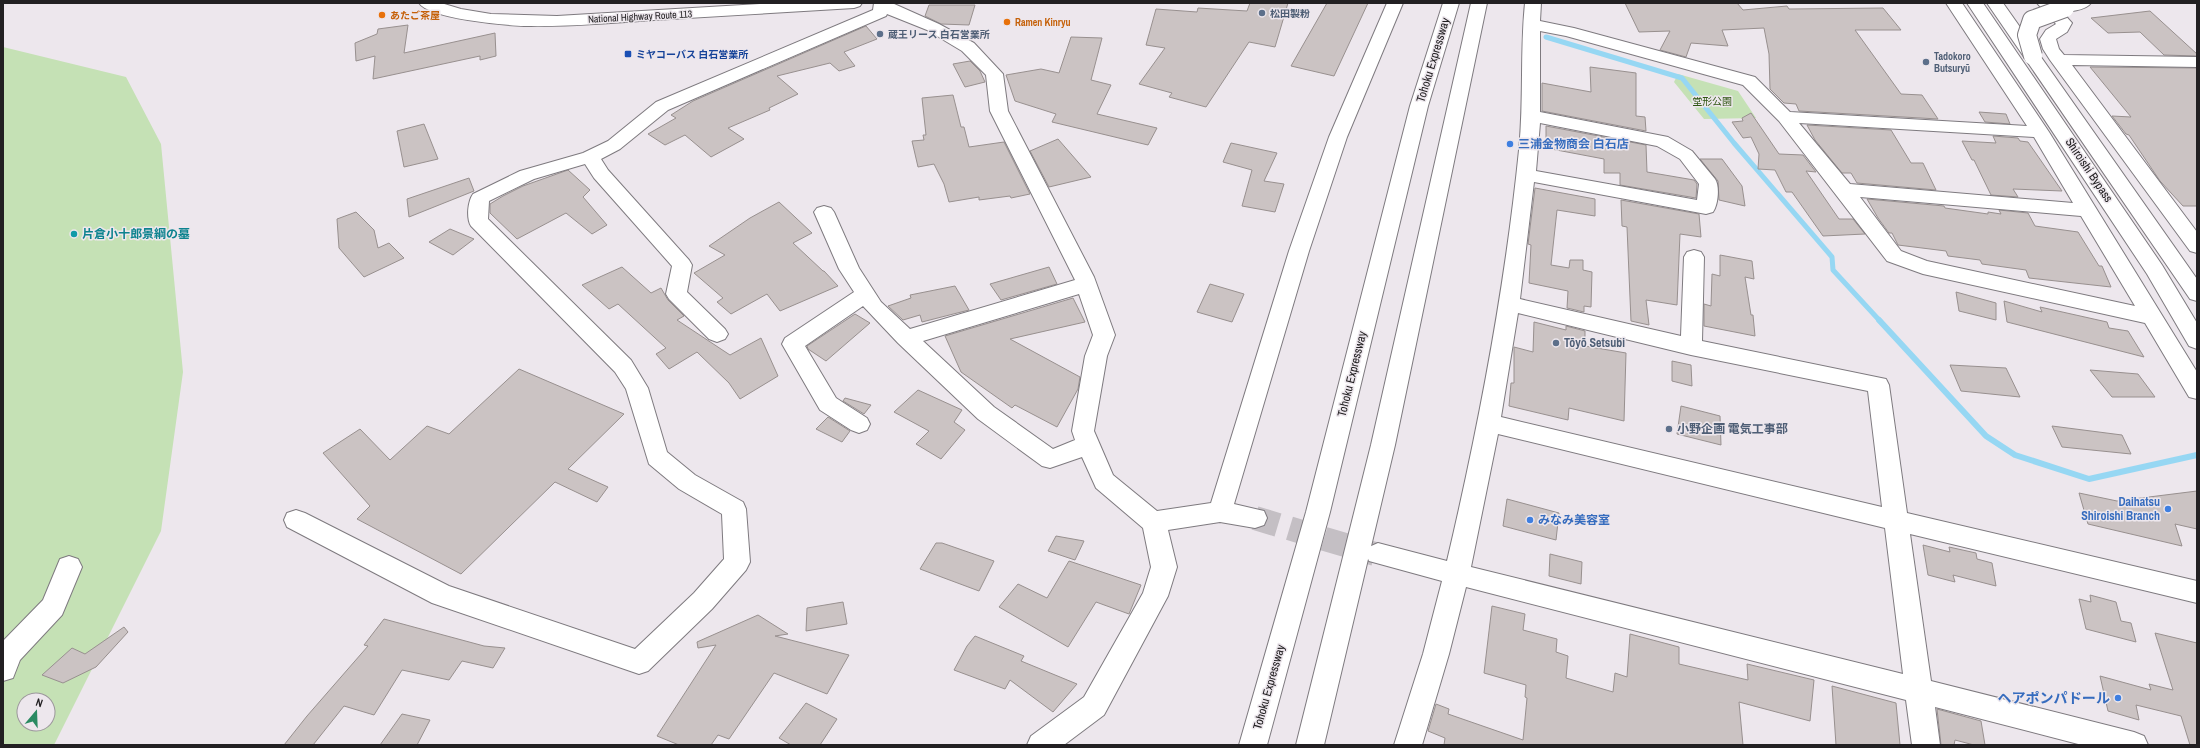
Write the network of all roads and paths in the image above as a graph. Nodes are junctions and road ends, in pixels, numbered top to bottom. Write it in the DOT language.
graph roads {
  1 [pos="427,3"];
  2 [pos="846,3"];
  3 [pos="883,3"];
  4 [pos="1395,3"];
  5 [pos="1451,3"];
  6 [pos="1479,3"];
  7 [pos="1533,3"];
  8 [pos="1954,3"];
  9 [pos="1995,3"];
  10 [pos="2033,3"];
  11 [pos="2045,3"];
  12 [pos="2083,3"];
  13 [pos="1976,4"];
  14 [pos="2061,5"];
  15 [pos="1530,24"];
  16 [pos="2033,56"];
  17 [pos="2058,60"];
  18 [pos="2197,62"];
  19 [pos="1531,116"];
  20 [pos="1785,118"];
  21 [pos="2040,132"];
  22 [pos="590,157"];
  23 [pos="1526,175"];
  24 [pos="1844,190"];
  25 [pos="2086,210"];
  26 [pos="824,212"];
  27 [pos="2197,246"];
  28 [pos="1694,257"];
  29 [pos="1087,284"];
  30 [pos="866,294"];
  31 [pos="2197,294"];
  32 [pos="1509,304"];
  33 [pos="2151,317"];
  34 [pos="717,334"];
  35 [pos="906,338"];
  36 [pos="2197,341"];
  37 [pos="1691,347"];
  38 [pos="2197,391"];
  39 [pos="1489,423"];
  40 [pos="859,424"];
  41 [pos="1089,445"];
  42 [pos="1220,512"];
  43 [pos="1255,518"];
  44 [pos="1895,519"];
  45 [pos="296,520"];
  46 [pos="1152,522"];
  47 [pos="1378,554"];
  48 [pos="69,567"];
  49 [pos="1457,575"];
  50 [pos="2197,592"];
  51 [pos="3,669"];
  52 [pos="1917,689"];
  53 [pos="1041,745"];
  54 [pos="1252,745"];
  55 [pos="1310,745"];
  56 [pos="1408,745"];
  57 [pos="1926,745"];
  58 [pos="2134,745"];
  1 -- 2 [label="main road, National Highway Route 113"];
  3 -- 22 [label="main road"];
  3 -- 29 [label="main road"];
  4 -- 42 [label="main road"];
  5 -- 54 [label="main road, Tohoku Expressway"];
  6 -- 55 [label="main road"];
  7 -- 15 [label="main road"];
  8 -- 21 [label="main road"];
  9 -- 16 [label="main road, Shiroishi Bypass"];
  10 -- 14 [label="main road"];
  11 -- 17 [label="main road"];
  12 -- 14 [label="main road"];
  13 -- 36 [label="main road, Shiroishi Bypass"];
  14 -- 16 [label="main road, bridge"];
  15 -- 19 [label="main road"];
  15 -- 20 [label="main road"];
  16 -- 31 [label="main road, Shiroishi Bypass"];
  17 -- 18 [label="main road"];
  17 -- 27 [label="main road"];
  19 -- 23 [label="main road"];
  19 -- 23 [label="main road"];
  20 -- 21 [label="main road"];
  20 -- 24 [label="main road"];
  21 -- 25 [label="main road"];
  22 -- 34 [label="main road"];
  22 -- 45 [label="main road"];
  23 -- 32 [label="main road"];
  24 -- 25 [label="main road"];
  24 -- 33 [label="main road"];
  25 -- 33 [label="main road"];
  26 -- 30 [label="main road"];
  28 -- 37 [label="main road"];
  29 -- 35 [label="main road"];
  29 -- 41 [label="main road"];
  30 -- 35 [label="main road"];
  30 -- 40 [label="main road"];
  32 -- 37 [label="main road"];
  32 -- 39 [label="main road"];
  33 -- 38 [label="main road"];
  35 -- 41 [label="main road"];
  37 -- 44 [label="main road"];
  39 -- 44 [label="main road"];
  39 -- 49 [label="main road"];
  41 -- 46 [label="main road"];
  42 -- 43 [label="main road"];
  42 -- 46 [label="main road"];
  44 -- 50 [label="main road"];
  44 -- 52 [label="main road"];
  46 -- 53 [label="main road"];
  47 -- 49 [label="main road"];
  48 -- 51 [label="main road"];
  49 -- 52 [label="main road"];
  49 -- 56 [label="main road"];
  52 -- 57 [label="main road"];
  52 -- 58 [label="main road"];
}
